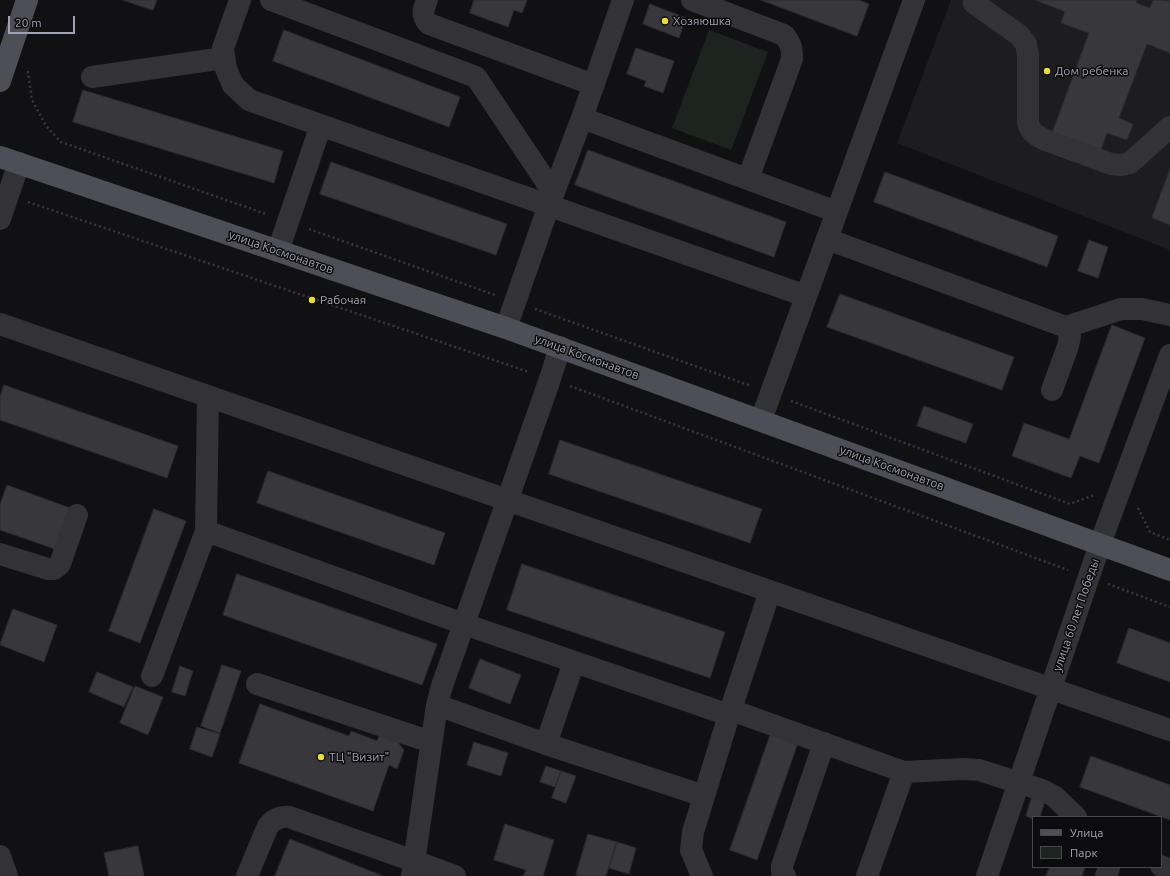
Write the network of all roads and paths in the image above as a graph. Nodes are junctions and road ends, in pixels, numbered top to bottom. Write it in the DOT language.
graph roads {
  1 [pos="27,0"];
  2 [pos="240,0"];
  3 [pos="270,0"];
  4 [pos="427,0"];
  5 [pos="623,0"];
  6 [pos="692,0"];
  7 [pos="914,0"];
  8 [pos="976,0"];
  9 [pos="224,58"];
  10 [pos="30,66"];
  11 [pos="92,77"];
  12 [pos="0,80"];
  13 [pos="594,85"];
  14 [pos="582,118"];
  15 [pos="321,125"];
  16 [pos="1170,127"];
  17 [pos="9,160"];
  18 [pos="748,179"];
  19 [pos="8,195"];
  20 [pos="551,198"];
  21 [pos="837,212"];
  22 [pos="0,219"];
  23 [pos="288,222"];
  24 [pos="827,239"];
  25 [pos="278,251"];
  26 [pos="806,296"];
  27 [pos="516,302"];
  28 [pos="1170,315"];
  29 [pos="0,324"];
  30 [pos="1066,327"];
  31 [pos="506,328"];
  32 [pos="560,347"];
  33 [pos="1170,356"];
  34 [pos="550,379"];
  35 [pos="1052,390"];
  36 [pos="771,393"];
  37 [pos="208,396"];
  38 [pos="761,420"];
  39 [pos="1118,496"];
  40 [pos="507,500"];
  41 [pos="77,515"];
  42 [pos="206,531"];
  43 [pos="1170,540"];
  44 [pos="1100,544"];
  45 [pos="0,554"];
  46 [pos="1170,570"];
  47 [pos="1089,577"];
  48 [pos="770,591"];
  49 [pos="1170,607"];
  50 [pos="464,624"];
  51 [pos="574,662"];
  52 [pos="152,676"];
  53 [pos="257,684"];
  54 [pos="1051,688"];
  55 [pos="437,705"];
  56 [pos="730,712"];
  57 [pos="1170,730"];
  58 [pos="432,742"];
  59 [pos="824,743"];
  60 [pos="546,744"];
  61 [pos="904,772"];
  62 [pos="1019,782"];
  63 [pos="704,796"];
  64 [pos="1075,816"];
  65 [pos="0,856"];
  66 [pos="413,868"];
  67 [pos="7,876"];
  68 [pos="247,876"];
  69 [pos="454,876"];
  70 [pos="702,876"];
  71 [pos="784,876"];
  72 [pos="867,876"];
  73 [pos="987,876"];
  1 -- 12 [label="main road"];
  2 -- 9 [label="street"];
  3 -- 20 [label="street"];
  4 -- 13 [label="street"];
  5 -- 13 [label="street"];
  6 -- 18 [label="street"];
  7 -- 21 [label="street"];
  8 -- 16 [label="street"];
  9 -- 11 [label="street"];
  9 -- 15 [label="street"];
  10 -- 23 [label="path"];
  13 -- 14 [label="street"];
  14 -- 18 [label="street"];
  14 -- 20 [label="street"];
  15 -- 20 [label="street"];
  15 -- 23 [label="street"];
  17 -- 19 [label="street"];
  17 -- 25 [label="main road, улица Космонавтов"];
  18 -- 21 [label="street"];
  19 -- 22 [label="street"];
  19 -- 34 [label="path"];
  20 -- 26 [label="street"];
  20 -- 27 [label="street"];
  21 -- 24 [label="street"];
  23 -- 25 [label="street"];
  23 -- 27 [label="path"];
  24 -- 26 [label="street"];
  24 -- 30 [label="street"];
  25 -- 31 [label="main road, улица Космонавтов"];
  26 -- 36 [label="street"];
  27 -- 31 [label="street"];
  27 -- 36 [label="path"];
  28 -- 30 [label="street"];
  29 -- 37 [label="street"];
  30 -- 35 [label="street"];
  31 -- 32 [label="main road, улица Космонавтов"];
  32 -- 34 [label="street"];
  32 -- 38 [label="main road, улица Космонавтов"];
  33 -- 39 [label="street, улица 60 лет Победы"];
  34 -- 40 [label="street"];
  34 -- 47 [label="path"];
  36 -- 38 [label="street"];
  36 -- 39 [label="path"];
  37 -- 40 [label="street"];
  37 -- 42 [label="street"];
  38 -- 44 [label="main road, улица Космонавтов"];
  39 -- 43 [label="path"];
  39 -- 44 [label="street, улица 60 лет Победы"];
  40 -- 48 [label="street"];
  40 -- 50 [label="street"];
  41 -- 45 [label="street"];
  42 -- 50 [label="street"];
  42 -- 52 [label="street"];
  44 -- 46 [label="main road, улица Космонавтов"];
  44 -- 47 [label="street, улица 60 лет Победы"];
  47 -- 49 [label="path"];
  47 -- 54 [label="street, улица 60 лет Победы"];
  48 -- 54 [label="street"];
  48 -- 56 [label="street"];
  50 -- 51 [label="street"];
  50 -- 55 [label="street"];
  51 -- 56 [label="street"];
  51 -- 60 [label="street"];
  53 -- 58 [label="street"];
  54 -- 57 [label="street"];
  54 -- 62 [label="street, улица 60 лет Победы"];
  55 -- 58 [label="street"];
  55 -- 60 [label="street"];
  56 -- 59 [label="street"];
  56 -- 63 [label="street"];
  58 -- 66 [label="street"];
  59 -- 61 [label="street"];
  59 -- 71 [label="street"];
  60 -- 63 [label="street"];
  61 -- 62 [label="street"];
  61 -- 72 [label="street"];
  62 -- 64 [label="street"];
  62 -- 73 [label="street, улица 60 лет Победы"];
  63 -- 70 [label="street"];
  65 -- 67 [label="street"];
  66 -- 68 [label="street"];
  66 -- 69 [label="street"];
}
